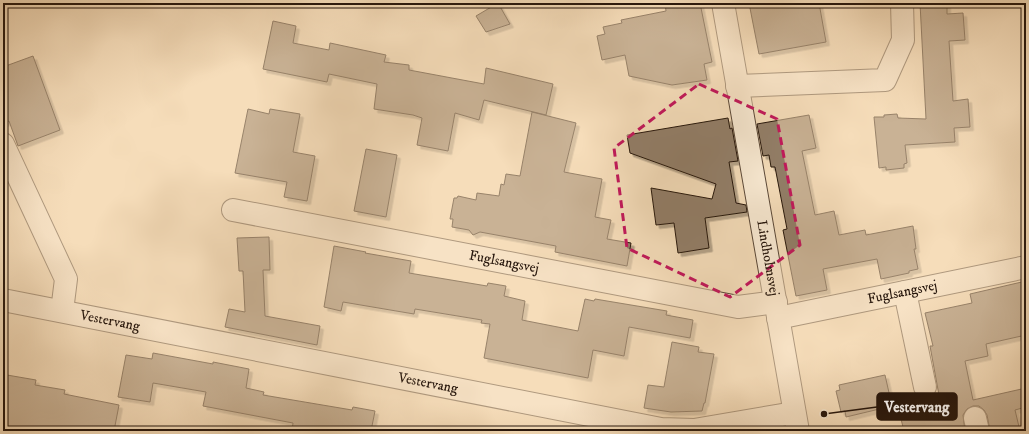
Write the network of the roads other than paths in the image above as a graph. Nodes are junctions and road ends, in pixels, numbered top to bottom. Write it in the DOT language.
graph roads {
  1 [pos="723,3"];
  2 [pos="902,3"];
  3 [pos="737,86"];
  4 [pos="3,144"];
  5 [pos="233,210"];
  6 [pos="1026,267"];
  7 [pos="905,292"];
  8 [pos="3,300"];
  9 [pos="777,310"];
  10 [pos="62,311"];
  11 [pos="926,388"];
  12 [pos="796,422"];
  1 -- 3 [label="street, Lindholmsvej"];
  2 -- 3 [label="street"];
  3 -- 9 [label="street, Lindholmsvej"];
  4 -- 10 [label="street, Vestervang"];
  5 -- 9 [label="street, Fuglsangsvej"];
  6 -- 7 [label="street, Fuglsangsvej"];
  7 -- 9 [label="street, Fuglsangsvej"];
  7 -- 11 [label="street"];
  8 -- 10 [label="street, Vestervang"];
  9 -- 12 [label="street, Lindholmsvej"];
  10 -- 12 [label="street, Vestervang"];
}
